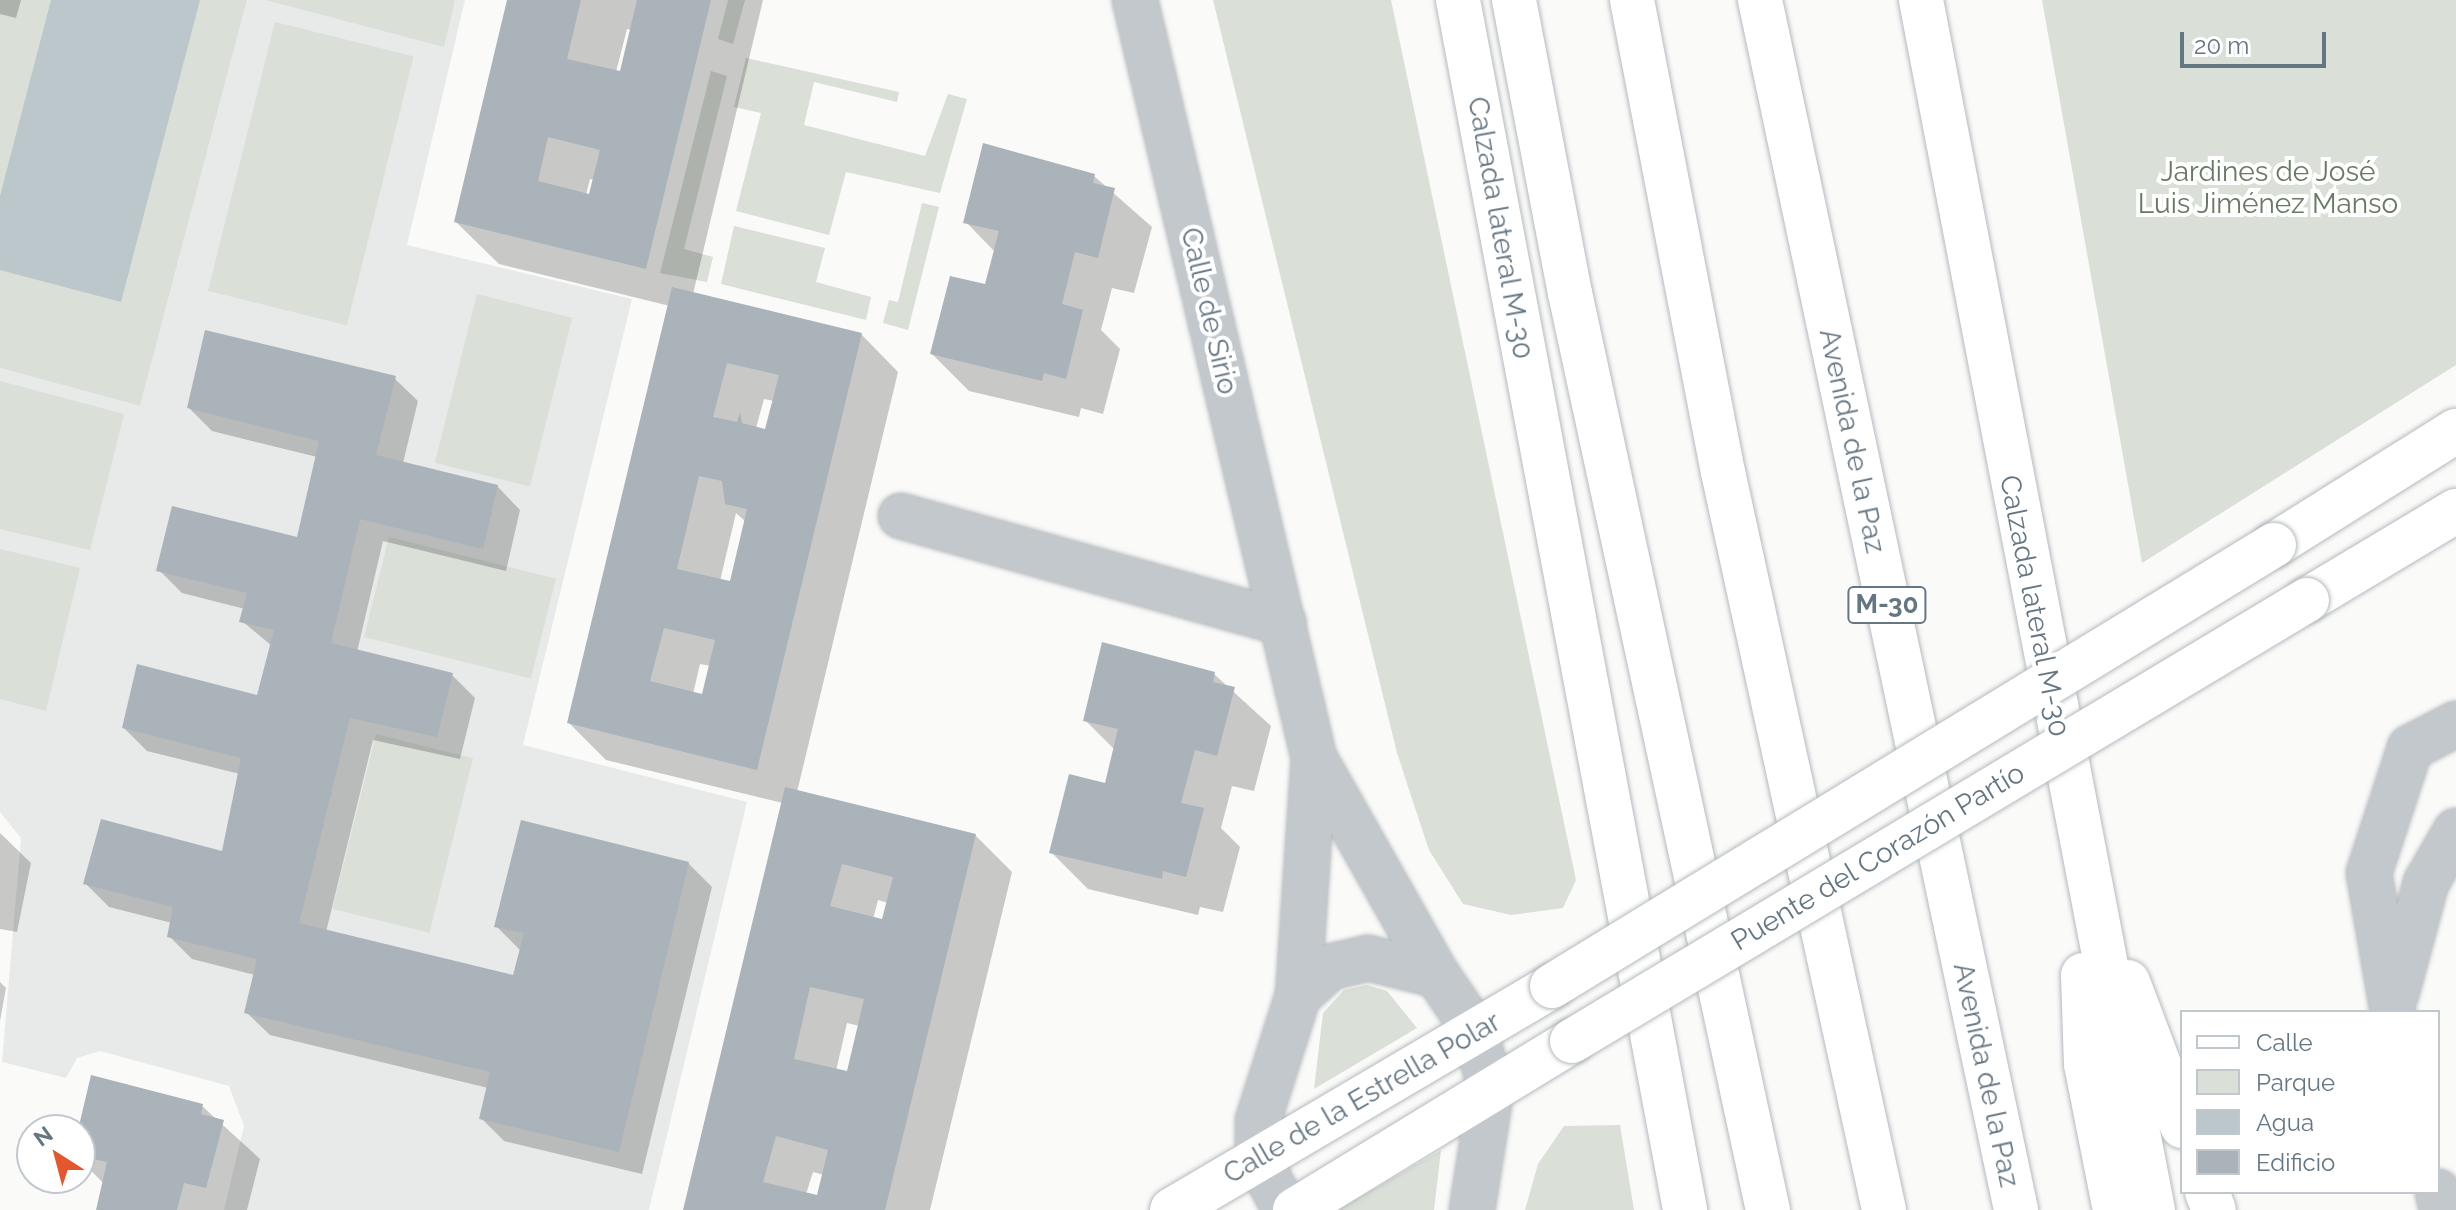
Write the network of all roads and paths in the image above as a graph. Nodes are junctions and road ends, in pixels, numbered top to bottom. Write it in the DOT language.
graph roads {
  1 [pos="1135,0"];
  2 [pos="1458,0"];
  3 [pos="1514,0"];
  4 [pos="1632,0"];
  5 [pos="1760,0"];
  6 [pos="1921,0"];
  7 [pos="2456,431"];
  8 [pos="2456,511"];
  9 [pos="901,516"];
  10 [pos="1283,623"];
  11 [pos="2456,724"];
  12 [pos="1314,758"];
  13 [pos="2456,831"];
  14 [pos="2080,852"];
  15 [pos="1437,975"];
  16 [pos="1552,986"];
  17 [pos="1298,996"];
  18 [pos="2393,1010"];
  19 [pos="1475,1031"];
  20 [pos="1572,1041"];
  21 [pos="1491,1090"];
  22 [pos="2180,1121"];
  23 [pos="1258,1158"];
  24 [pos="1172,1210"];
  25 [pos="1285,1210"];
  26 [pos="1295,1210"];
  27 [pos="1472,1210"];
  28 [pos="1685,1210"];
  29 [pos="1768,1210"];
  30 [pos="1884,1210"];
  31 [pos="2016,1210"];
  32 [pos="2115,1210"];
  33 [pos="2153,1210"];
  1 -- 10 [label="street, Calle de Sirio"];
  2 -- 28 [label="main road, Calzada lateral M-30"];
  3 -- 29 [label="main road"];
  4 -- 30 [label="main road"];
  5 -- 31 [label="main road, Avenida de la Paz / M-30"];
  6 -- 14 [label="main road, Calzada lateral M-30"];
  7 -- 16 [label="main road, Puente del Corazón Partío, bridge"];
  8 -- 20 [label="main road, Puente del Corazón Partío, bridge"];
  9 -- 10 [label="street"];
  10 -- 12 [label="street, Calle de Sirio"];
  11 -- 18 [label="street"];
  12 -- 15 [label="street, Calle de Sirio"];
  12 -- 17 [label="street, Calle de Sirio"];
  13 -- 18 [label="street"];
  14 -- 22 [label="main road"];
  14 -- 32 [label="main road"];
  14 -- 33 [label="main road, Calzada lateral M-30"];
  15 -- 17 [label="street"];
  15 -- 19 [label="street, Calle de Sirio"];
  16 -- 19 [label="main road, Calle de la Estrella Polar"];
  17 -- 23 [label="street, Calle de Sirio"];
  19 -- 21 [label="street, Calle de Sirio"];
  19 -- 23 [label="main road, Calle de la Estrella Polar"];
  20 -- 21 [label="main road, Calle de la Estrella Polar"];
  21 -- 26 [label="main road, Calle de la Estrella Polar"];
  21 -- 27 [label="street, Calle de Sirio"];
  23 -- 24 [label="main road, Calle de la Estrella Polar"];
  23 -- 25 [label="street, Calle de Sirio"];
}
